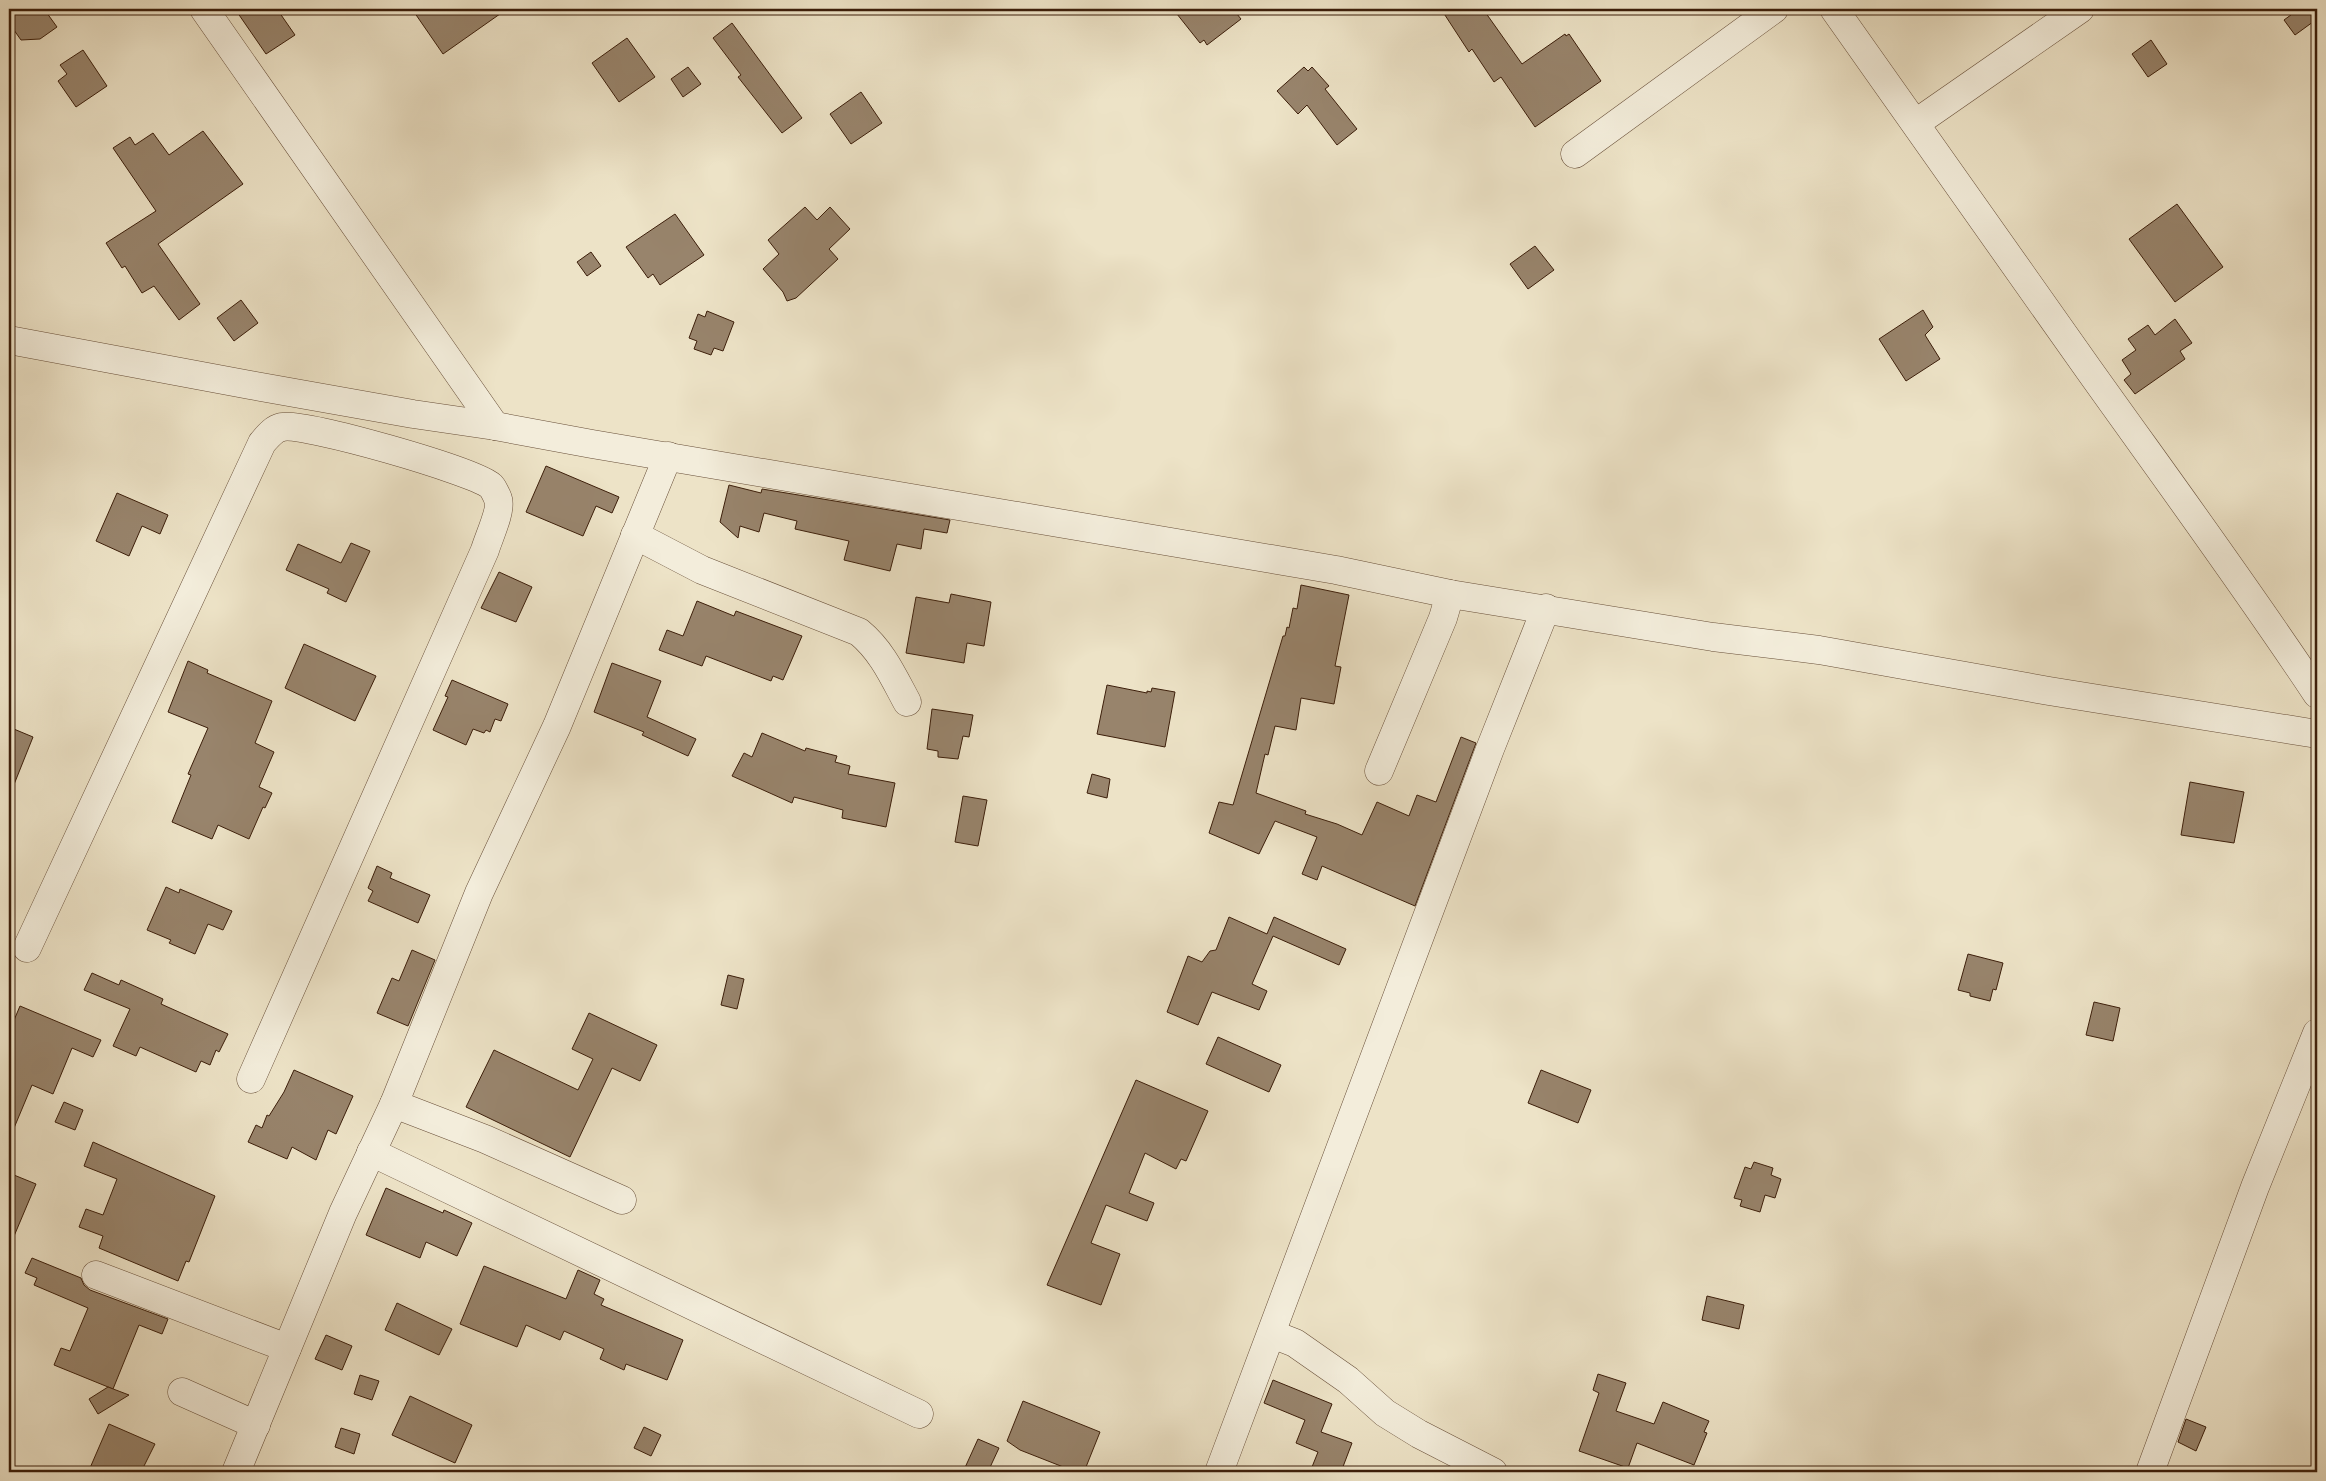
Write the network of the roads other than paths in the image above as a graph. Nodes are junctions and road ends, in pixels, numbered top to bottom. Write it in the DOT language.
graph roads {
  1 [pos="204,9"];
  2 [pos="1774,9"];
  3 [pos="1834,9"];
  4 [pos="2080,9"];
  5 [pos="1916,123"];
  6 [pos="1575,154"];
  7 [pos="9,340"];
  8 [pos="413,414"];
  9 [pos="495,426"];
  10 [pos="406,454"];
  11 [pos="668,456"];
  12 [pos="635,535"];
  13 [pos="1450,594"];
  14 [pos="1546,608"];
  15 [pos="2317,694"];
  16 [pos="907,702"];
  17 [pos="2317,734"];
  18 [pos="1379,771"];
  19 [pos="27,948"];
  20 [pos="2317,1033"];
  21 [pos="251,1079"];
  22 [pos="394,1104"];
  23 [pos="371,1152"];
  24 [pos="622,1200"];
  25 [pos="96,1275"];
  26 [pos="1272,1334"];
  27 [pos="286,1348"];
  28 [pos="182,1392"];
  29 [pos="919,1414"];
  30 [pos="256,1425"];
  31 [pos="236,1472"];
  32 [pos="1219,1472"];
  33 [pos="1493,1472"];
  34 [pos="2150,1472"];
  1 -- 9 [label="street"];
  2 -- 6 [label="street"];
  3 -- 5 [label="street"];
  4 -- 5 [label="street"];
  5 -- 15 [label="street"];
  7 -- 8 [label="street"];
  8 -- 9 [label="street"];
  8 -- 10 [label="street"];
  9 -- 11 [label="street"];
  10 -- 19 [label="street"];
  10 -- 21 [label="street"];
  11 -- 12 [label="street"];
  11 -- 13 [label="street"];
  12 -- 16 [label="street"];
  12 -- 22 [label="street"];
  13 -- 14 [label="street"];
  13 -- 18 [label="street"];
  14 -- 17 [label="street"];
  14 -- 26 [label="street"];
  20 -- 34 [label="street"];
  22 -- 23 [label="street"];
  22 -- 24 [label="street"];
  23 -- 27 [label="street"];
  23 -- 29 [label="street"];
  25 -- 27 [label="street"];
  26 -- 32 [label="street"];
  26 -- 33 [label="street"];
  27 -- 30 [label="street"];
  28 -- 30 [label="street"];
  30 -- 31 [label="street"];
}
